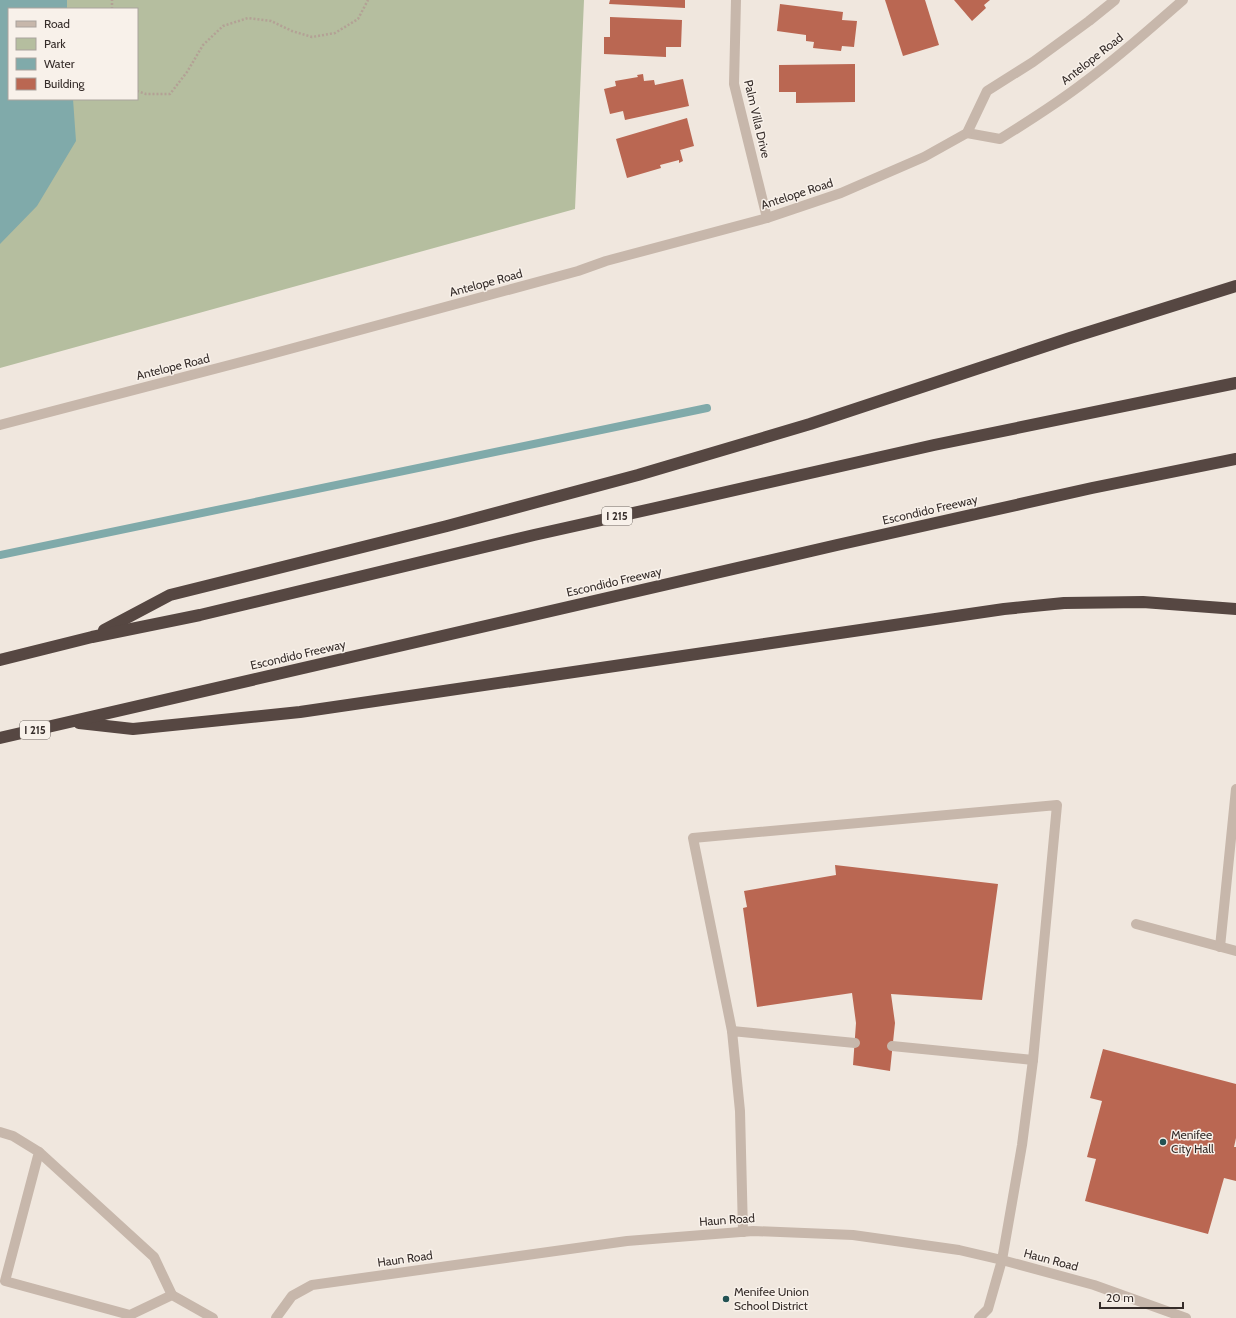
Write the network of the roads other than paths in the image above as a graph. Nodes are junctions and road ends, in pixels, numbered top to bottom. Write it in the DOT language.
graph roads {
  1 [pos="736,0"];
  2 [pos="1115,0"];
  3 [pos="1183,0"];
  4 [pos="966,133"];
  5 [pos="767,218"];
  6 [pos="1236,286"];
  7 [pos="1236,382"];
  8 [pos="0,425"];
  9 [pos="1236,459"];
  10 [pos="1236,609"];
  11 [pos="92,637"];
  12 [pos="0,660"];
  13 [pos="70,722"];
  14 [pos="0,738"];
  15 [pos="1236,789"];
  16 [pos="1136,924"];
  17 [pos="1220,947"];
  18 [pos="1236,951"];
  19 [pos="732,1032"];
  20 [pos="855,1043"];
  21 [pos="892,1046"];
  22 [pos="1033,1060"];
  23 [pos="0,1132"];
  24 [pos="39,1152"];
  25 [pos="743,1232"];
  26 [pos="1002,1260"];
  27 [pos="172,1295"];
  28 [pos="214,1318"];
  29 [pos="276,1318"];
  30 [pos="979,1318"];
  31 [pos="1186,1318"];
  1 -- 5 [label="street, Palm Villa Drive"];
  2 -- 4 [label="street"];
  3 -- 4 [label="street, Antelope Road"];
  4 -- 5 [label="street, Antelope Road"];
  5 -- 8 [label="street, Antelope Road"];
  6 -- 11 [label="highway"];
  7 -- 11 [label="highway, I 215"];
  9 -- 13 [label="highway, Escondido Freeway / I 215"];
  10 -- 13 [label="highway"];
  11 -- 12 [label="highway, I 215"];
  13 -- 14 [label="highway, Escondido Freeway / I 215"];
  15 -- 17 [label="street"];
  16 -- 17 [label="street"];
  17 -- 18 [label="street"];
  19 -- 20 [label="street"];
  19 -- 22 [label="street"];
  19 -- 25 [label="street"];
  21 -- 22 [label="street"];
  22 -- 26 [label="street"];
  23 -- 24 [label="street"];
  24 -- 27 [label="street"];
  24 -- 27 [label="street"];
  25 -- 26 [label="street, Haun Road"];
  25 -- 29 [label="street, Haun Road"];
  26 -- 30 [label="street"];
  26 -- 31 [label="street, Haun Road"];
  27 -- 28 [label="street"];
}
